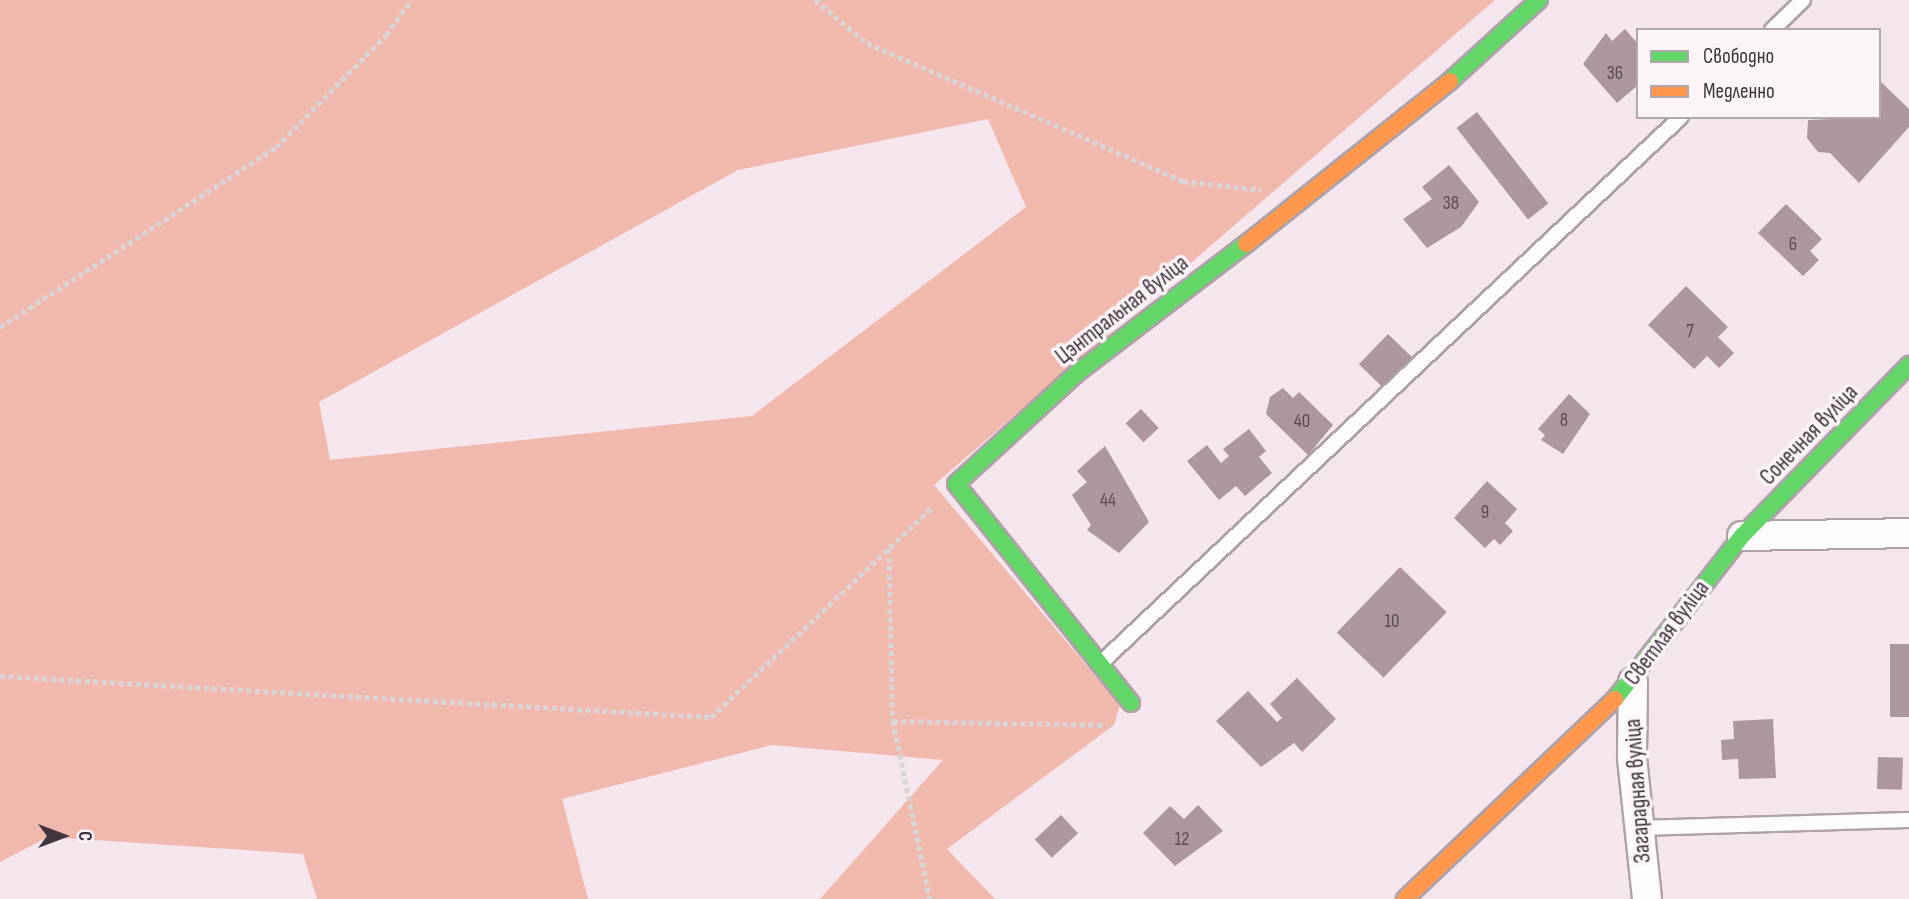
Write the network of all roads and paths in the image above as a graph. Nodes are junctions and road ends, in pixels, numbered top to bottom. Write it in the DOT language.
graph roads {
  1 [pos="411,0"];
  2 [pos="815,0"];
  3 [pos="1539,0"];
  4 [pos="1803,0"];
  5 [pos="1774,28"];
  6 [pos="1679,119"];
  7 [pos="1311,195"];
  8 [pos="0,327"];
  9 [pos="1909,365"];
  10 [pos="956,484"];
  11 [pos="1909,533"];
  12 [pos="1742,536"];
  13 [pos="889,549"];
  14 [pos="1101,663"];
  15 [pos="0,676"];
  16 [pos="1633,682"];
  17 [pos="1131,703"];
  18 [pos="893,721"];
  19 [pos="1114,725"];
  20 [pos="1909,820"];
  21 [pos="1638,828"];
  22 [pos="930,899"];
  23 [pos="1405,899"];
  24 [pos="1647,899"];
  1 -- 8 [label="path"];
  2 -- 7 [label="path"];
  3 -- 7 [label="street, Цэнтральная вуліца"];
  4 -- 5 [label="lane"];
  6 -- 14 [label="lane"];
  7 -- 10 [label="street, Цэнтральная вуліца"];
  9 -- 12 [label="street, Сонечная вуліца"];
  10 -- 13 [label="path"];
  10 -- 14 [label="street"];
  11 -- 12 [label="street"];
  12 -- 16 [label="street, Светлая вуліца"];
  13 -- 15 [label="path"];
  13 -- 18 [label="path"];
  14 -- 17 [label="street"];
  16 -- 21 [label="street, Загарадная вуліца"];
  16 -- 23 [label="street, Светлая вуліца"];
  18 -- 19 [label="path"];
  18 -- 22 [label="path"];
  20 -- 21 [label="lane"];
  21 -- 24 [label="street, Загарадная вуліца"];
}
